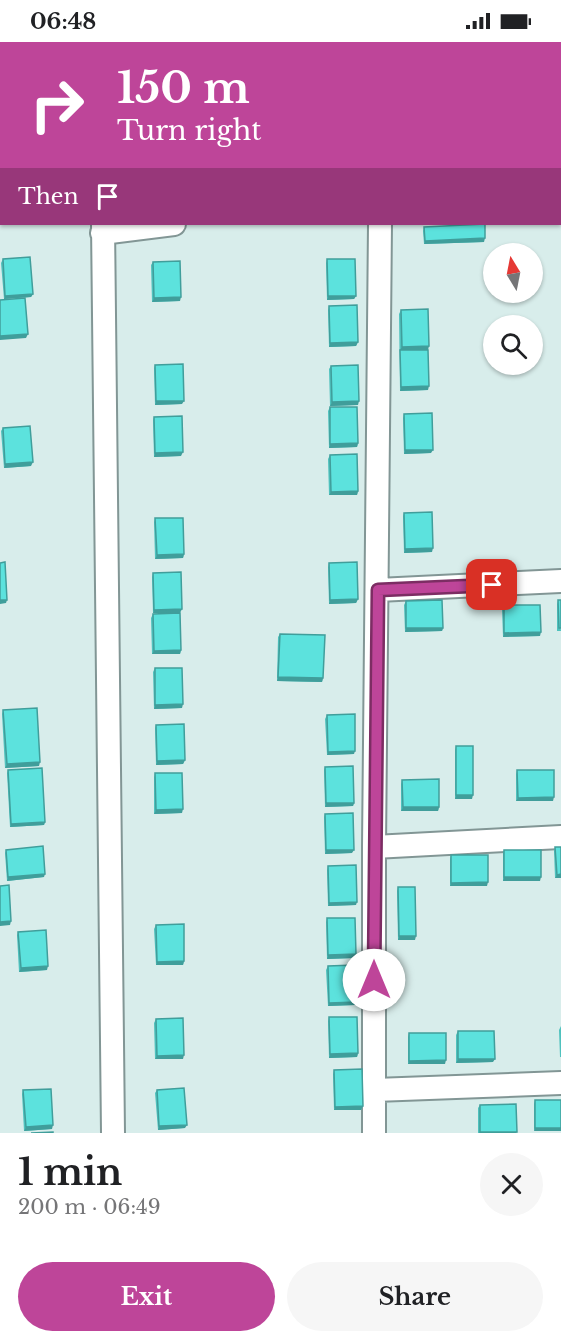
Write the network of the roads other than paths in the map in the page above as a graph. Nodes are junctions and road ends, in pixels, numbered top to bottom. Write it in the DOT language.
graph roads {
  1 [pos="156,225"];
  2 [pos="380,225"];
  3 [pos="102,228"];
  4 [pos="561,581"];
  5 [pos="378,590"];
  6 [pos="561,837"];
  7 [pos="374,847"];
  8 [pos="561,1083"];
  9 [pos="375,1090"];
  10 [pos="113,1133"];
  11 [pos="374,1133"];
  1 -- 3 [label="street"];
  2 -- 5 [label="street"];
  3 -- 10 [label="street"];
  4 -- 5 [label="street"];
  5 -- 7 [label="street"];
  6 -- 7 [label="street"];
  7 -- 9 [label="street"];
  8 -- 9 [label="street"];
  9 -- 11 [label="street"];
}
